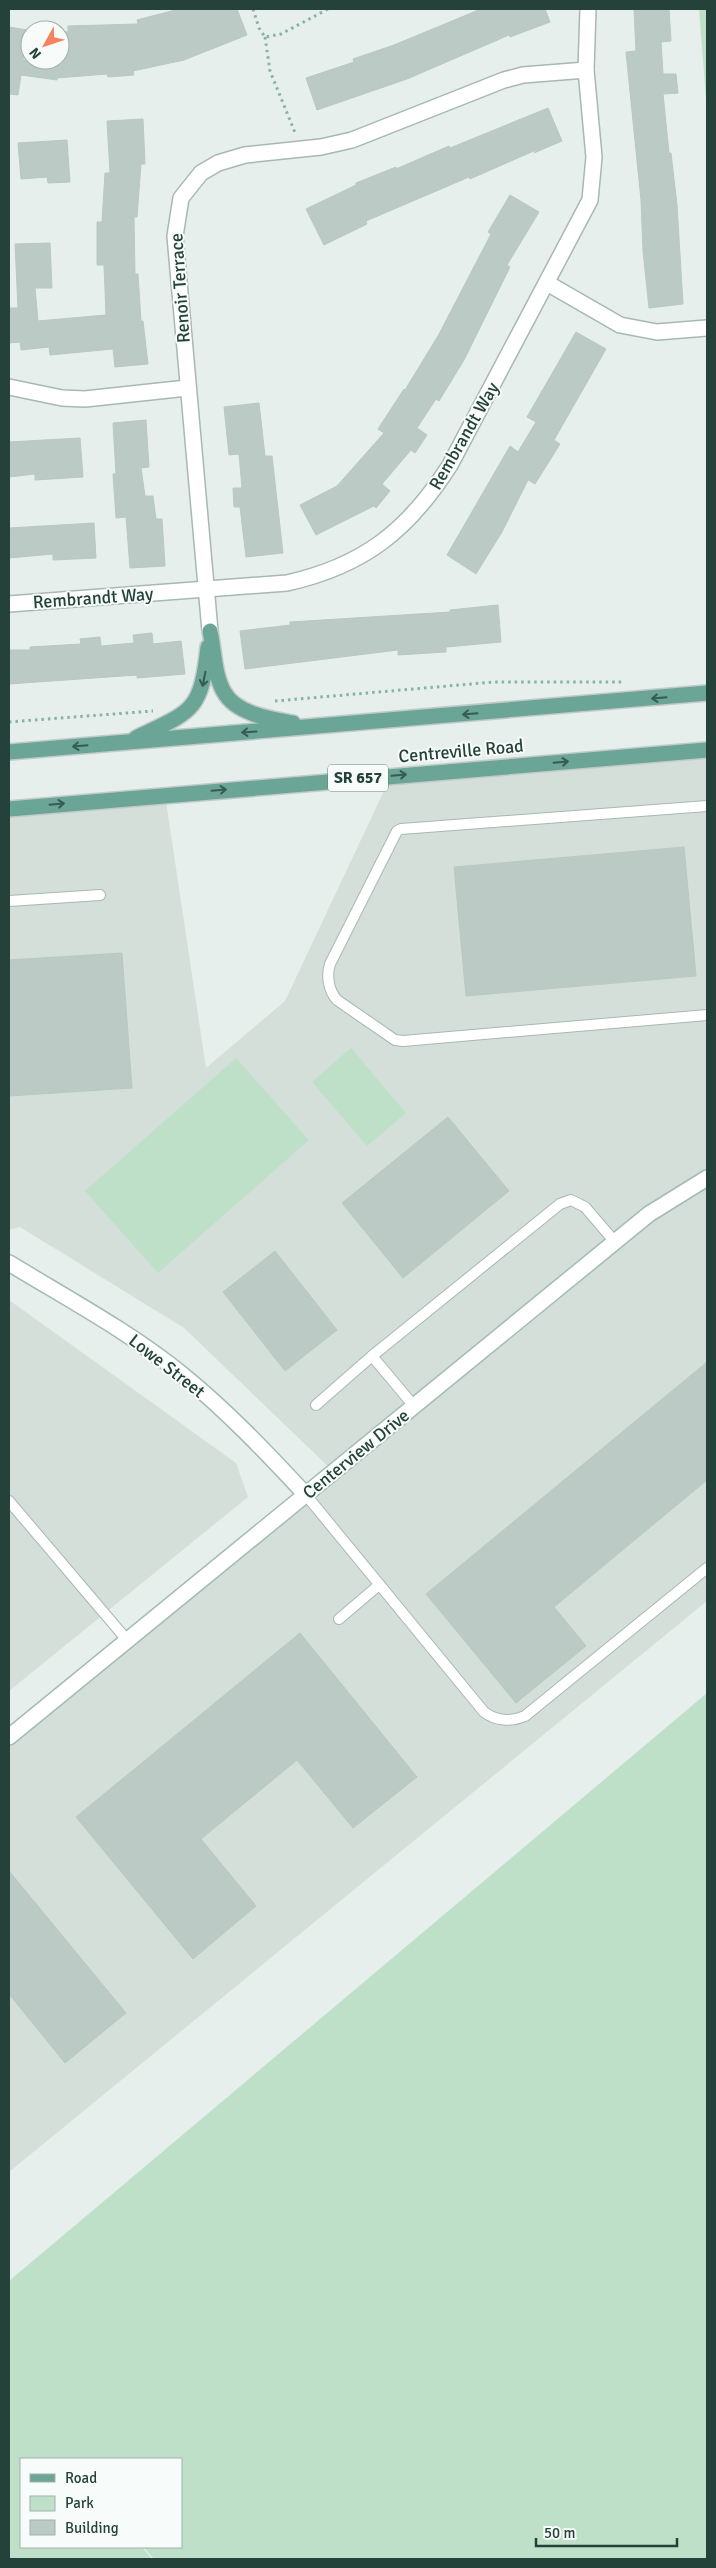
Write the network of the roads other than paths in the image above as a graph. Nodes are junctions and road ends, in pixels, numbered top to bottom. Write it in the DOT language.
graph roads {
  1 [pos="588,9"];
  2 [pos="586,70"];
  3 [pos="548,283"];
  4 [pos="707,328"];
  5 [pos="9,387"];
  6 [pos="187,388"];
  7 [pos="206,589"];
  8 [pos="9,604"];
  9 [pos="210,631"];
  10 [pos="707,693"];
  11 [pos="315,727"];
  12 [pos="128,742"];
  13 [pos="707,750"];
  14 [pos="9,752"];
  15 [pos="707,806"];
  16 [pos="9,808"];
  17 [pos="100,896"];
  18 [pos="9,901"];
  19 [pos="707,1015"];
  20 [pos="707,1178"];
  21 [pos="615,1242"];
  22 [pos="9,1263"];
  23 [pos="372,1356"];
  24 [pos="316,1405"];
  25 [pos="414,1406"];
  26 [pos="306,1495"];
  27 [pos="9,1501"];
  28 [pos="707,1568"];
  29 [pos="379,1585"];
  30 [pos="339,1619"];
  31 [pos="127,1640"];
  32 [pos="9,1737"];
  1 -- 2 [label="street, Rembrandt Way"];
  2 -- 3 [label="street, Rembrandt Way"];
  2 -- 6 [label="street, Renoir Terrace"];
  3 -- 4 [label="street"];
  3 -- 7 [label="street, Rembrandt Way"];
  5 -- 6 [label="street"];
  6 -- 7 [label="street, Renoir Terrace"];
  7 -- 8 [label="street, Rembrandt Way"];
  7 -- 9 [label="street, Renoir Terrace"];
  9 -- 11 [label="main road"];
  9 -- 12 [label="main road, one-way"];
  10 -- 11 [label="main road, Centreville Road, one-way"];
  11 -- 12 [label="main road, Centreville Road, one-way"];
  12 -- 14 [label="main road, Centreville Road, one-way"];
  16 -- 13 [label="main road, Centreville Road / SR 657, one-way"];
  15 -- 19 [label="lane"];
  17 -- 18 [label="lane"];
  20 -- 21 [label="street, Centerview Drive"];
  21 -- 23 [label="lane"];
  21 -- 25 [label="street, Centerview Drive"];
  22 -- 26 [label="street, Lowe Street"];
  23 -- 24 [label="lane"];
  23 -- 25 [label="lane"];
  25 -- 26 [label="street, Centerview Drive"];
  26 -- 29 [label="lane"];
  26 -- 31 [label="street, Centerview Drive"];
  27 -- 31 [label="lane"];
  28 -- 29 [label="lane"];
  29 -- 30 [label="lane"];
  31 -- 32 [label="street, Centerview Drive"];
}
